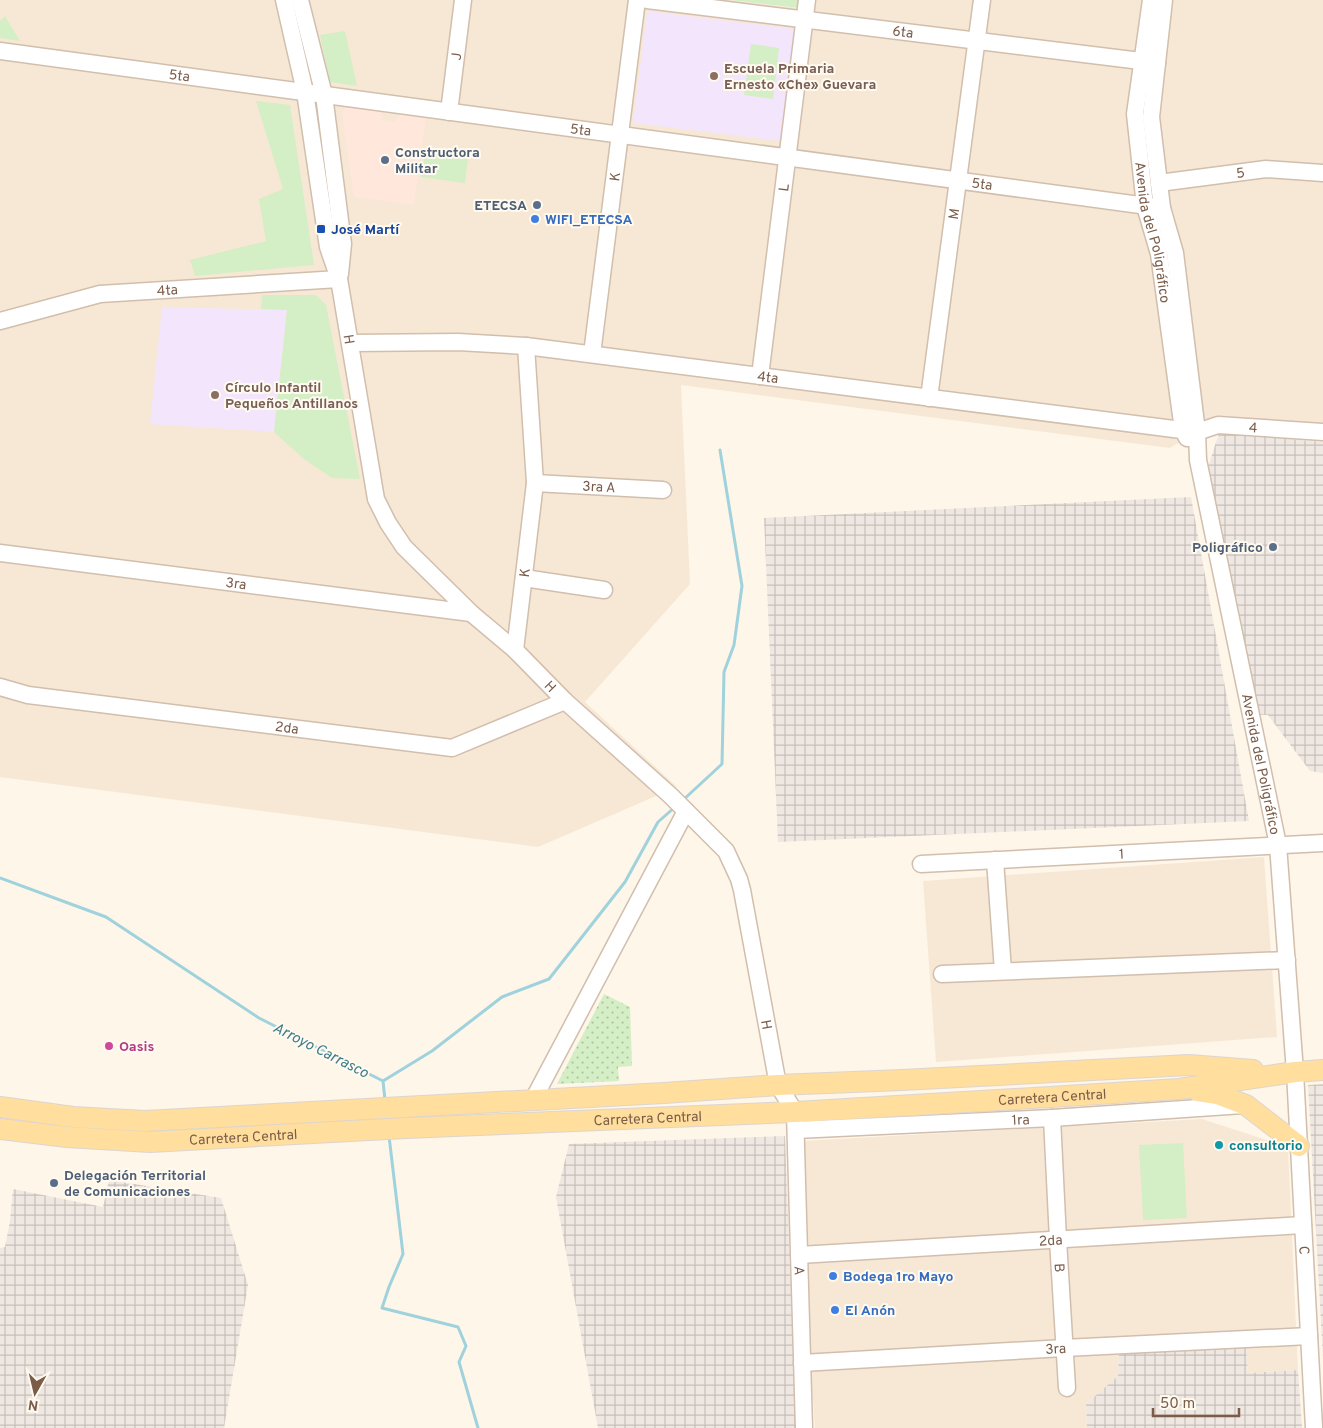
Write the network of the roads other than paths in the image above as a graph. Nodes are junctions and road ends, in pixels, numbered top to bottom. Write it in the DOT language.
graph roads {
  1 [pos="284,0"];
  2 [pos="300,0"];
  3 [pos="463,0"];
  4 [pos="637,0"];
  5 [pos="648,0"];
  6 [pos="807,0"];
  7 [pos="982,0"];
  8 [pos="1151,0"];
  9 [pos="1164,0"];
  10 [pos="804,19"];
  11 [pos="977,41"];
  12 [pos="0,51"];
  13 [pos="1150,62"];
  14 [pos="305,92"];
  15 [pos="324,95"];
  16 [pos="449,112"];
  17 [pos="620,135"];
  18 [pos="788,157"];
  19 [pos="1323,173"];
  20 [pos="958,180"];
  21 [pos="1159,182"];
  22 [pos="1145,206"];
  23 [pos="1162,208"];
  24 [pos="339,279"];
  25 [pos="0,321"];
  26 [pos="350,343"];
  27 [pos="526,346"];
  28 [pos="592,354"];
  29 [pos="760,376"];
  30 [pos="929,398"];
  31 [pos="1190,431"];
  32 [pos="1323,432"];
  33 [pos="535,483"];
  34 [pos="663,490"];
  35 [pos="0,553"];
  36 [pos="524,578"];
  37 [pos="604,590"];
  38 [pos="471,613"];
  39 [pos="515,650"];
  40 [pos="0,687"];
  41 [pos="565,701"];
  42 [pos="686,811"];
  43 [pos="1323,843"];
  44 [pos="1278,845"];
  45 [pos="995,860"];
  46 [pos="921,864"];
  47 [pos="1287,960"];
  48 [pos="1003,971"];
  49 [pos="942,974"];
  50 [pos="1323,1070"];
  51 [pos="1295,1072"];
  52 [pos="778,1085"];
  53 [pos="1179,1089"];
  54 [pos="534,1100"];
  55 [pos="1246,1105"];
  56 [pos="9,1108"];
  57 [pos="1052,1118"];
  58 [pos="796,1121"];
  59 [pos="3,1130"];
  60 [pos="1299,1146"];
  61 [pos="1303,1225"];
  62 [pos="1058,1240"];
  63 [pos="799,1255"];
  64 [pos="1309,1336"];
  65 [pos="1064,1348"];
  66 [pos="802,1363"];
  67 [pos="1067,1388"];
  68 [pos="804,1428"];
  69 [pos="1314,1428"];
  1 -- 14 [label="street, H"];
  2 -- 15 [label="street, H"];
  3 -- 16 [label="street, J"];
  4 -- 17 [label="street, K"];
  5 -- 10 [label="street, 6ta"];
  6 -- 10 [label="street, L"];
  7 -- 11 [label="street, M"];
  8 -- 13 [label="street, Avenida del Poligráfico"];
  9 -- 13 [label="street, Avenida del Poligráfico"];
  10 -- 11 [label="street, 6ta"];
  10 -- 18 [label="street, L"];
  11 -- 13 [label="street, 6ta"];
  11 -- 20 [label="street, M"];
  12 -- 14 [label="street, 5ta"];
  13 -- 21 [label="street, Avenida del Poligráfico"];
  13 -- 22 [label="street, Avenida del Poligráfico"];
  14 -- 15 [label="street, 5ta"];
  14 -- 24 [label="street, H"];
  15 -- 16 [label="street, 5ta"];
  15 -- 24 [label="street, H"];
  16 -- 17 [label="street, 5ta"];
  17 -- 18 [label="street, 5ta"];
  17 -- 28 [label="street, K"];
  18 -- 20 [label="street, 5ta"];
  18 -- 29 [label="street, L"];
  19 -- 21 [label="street, 5"];
  20 -- 22 [label="street, 5ta"];
  20 -- 30 [label="street, M"];
  21 -- 23 [label="street, Avenida del Poligráfico"];
  22 -- 23 [label="street, 5ta"];
  22 -- 31 [label="street, Avenida del Poligráfico"];
  23 -- 31 [label="street, Avenida del Poligráfico"];
  24 -- 25 [label="street, 4ta"];
  24 -- 26 [label="street, H"];
  26 -- 27 [label="street, 4ta"];
  26 -- 38 [label="street, H"];
  27 -- 28 [label="street, 4ta"];
  27 -- 33 [label="street, K"];
  28 -- 29 [label="street, 4ta"];
  29 -- 30 [label="street, 4ta"];
  30 -- 31 [label="street, 4ta"];
  31 -- 32 [label="street, 4"];
  31 -- 44 [label="street, Avenida del Poligráfico"];
  33 -- 34 [label="street, 3ra A"];
  33 -- 36 [label="street, K"];
  35 -- 38 [label="street, 3ra"];
  36 -- 37 [label="street"];
  36 -- 39 [label="street, K"];
  38 -- 39 [label="street, H"];
  39 -- 41 [label="street, H"];
  40 -- 41 [label="street, 2da"];
  41 -- 42 [label="street, H"];
  42 -- 52 [label="street, H"];
  42 -- 54 [label="street"];
  43 -- 44 [label="street, 1"];
  44 -- 45 [label="street, 1"];
  44 -- 47 [label="street, Avenida del Poligráfico"];
  45 -- 46 [label="street, 1"];
  45 -- 48 [label="street"];
  47 -- 48 [label="street"];
  47 -- 51 [label="street, Avenida del Poligráfico"];
  48 -- 49 [label="street"];
  50 -- 51 [label="main road, Carretera Central"];
  51 -- 52 [label="main road, Carretera Central"];
  51 -- 53 [label="main road, Carretera Central"];
  51 -- 60 [label="street, C"];
  52 -- 54 [label="main road, Carretera Central"];
  52 -- 58 [label="street"];
  53 -- 55 [label="main road"];
  53 -- 58 [label="main road, Carretera Central"];
  54 -- 56 [label="main road, Carretera Central"];
  55 -- 57 [label="street, 1ra"];
  55 -- 60 [label="main road"];
  56 -- 59 [label="main road"];
  57 -- 58 [label="street, 1ra"];
  57 -- 62 [label="street, B"];
  58 -- 59 [label="main road, Carretera Central"];
  58 -- 63 [label="street, A"];
  60 -- 61 [label="street, C"];
  61 -- 62 [label="street, 2da"];
  61 -- 64 [label="street, C"];
  62 -- 63 [label="street, 2da"];
  62 -- 65 [label="street, B"];
  63 -- 66 [label="street, A"];
  64 -- 65 [label="street, 3ra"];
  64 -- 69 [label="street, C"];
  65 -- 66 [label="street, 3ra"];
  65 -- 67 [label="street, B"];
  66 -- 68 [label="street, A"];
}
